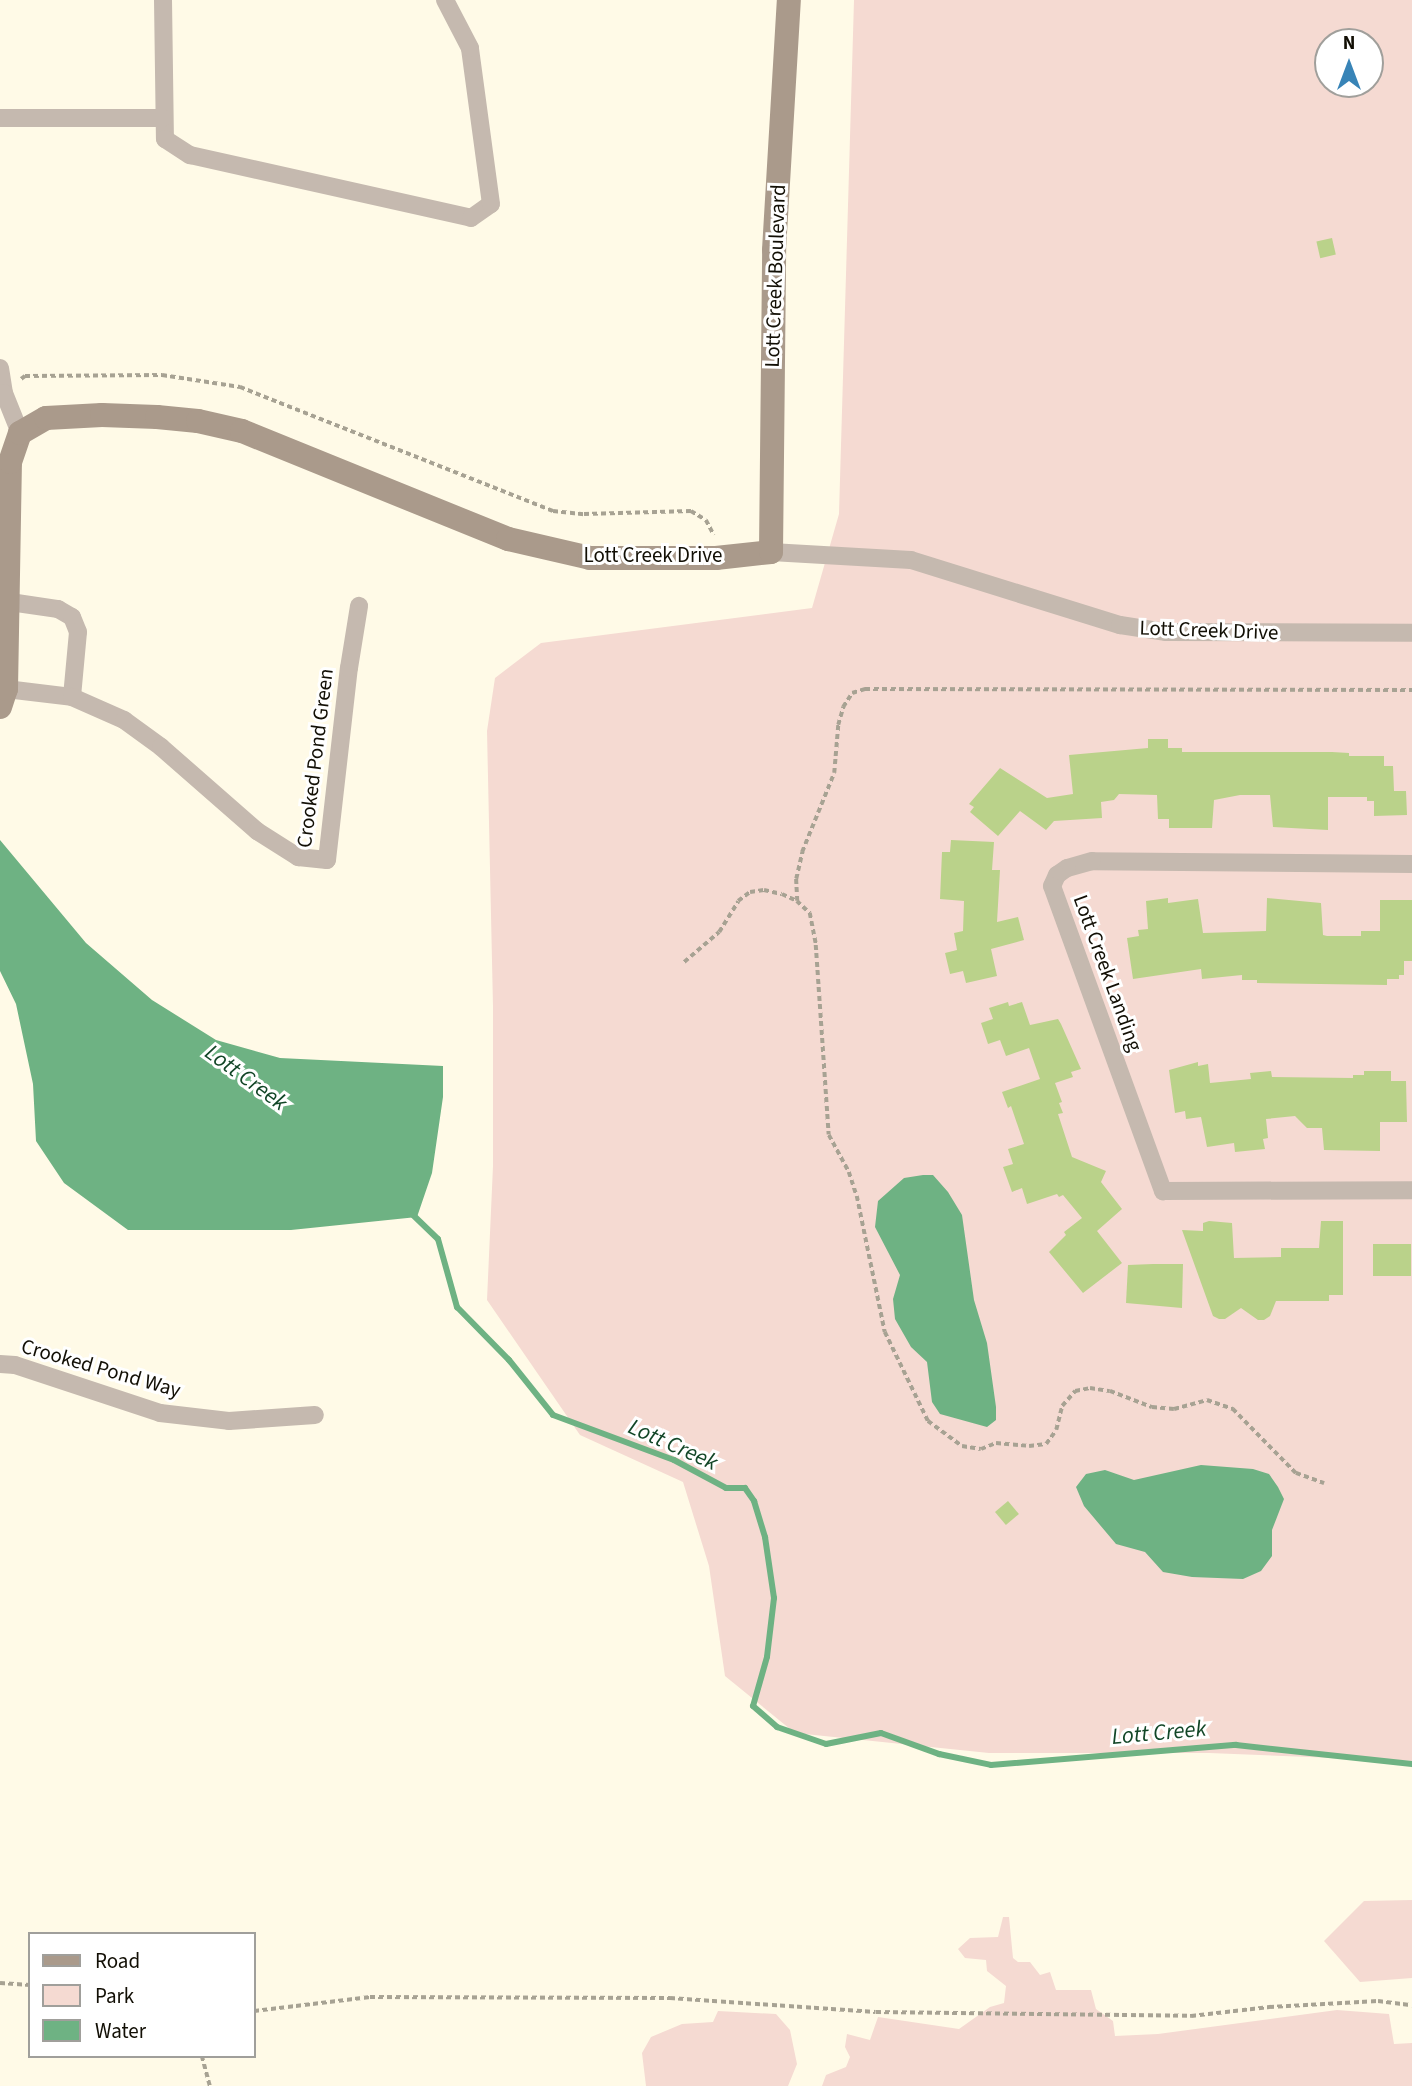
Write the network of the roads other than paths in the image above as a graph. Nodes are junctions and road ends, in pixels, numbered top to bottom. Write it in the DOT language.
graph roads {
  1 [pos="163,0"];
  2 [pos="445,0"];
  3 [pos="789,0"];
  4 [pos="0,118"];
  5 [pos="163,118"];
  6 [pos="0,368"];
  7 [pos="20,433"];
  8 [pos="771,552"];
  9 [pos="10,602"];
  10 [pos="359,606"];
  11 [pos="1412,633"];
  12 [pos="72,697"];
  13 [pos="3,698"];
  14 [pos="1412,864"];
  15 [pos="1412,1190"];
  16 [pos="0,1364"];
  17 [pos="315,1415"];
  1 -- 5 [label="street"];
  2 -- 5 [label="street"];
  3 -- 8 [label="street, Lott Creek Boulevard"];
  4 -- 5 [label="street"];
  6 -- 7 [label="street"];
  7 -- 8 [label="street, Lott Creek Drive"];
  7 -- 9 [label="street"];
  8 -- 11 [label="street, Lott Creek Drive"];
  9 -- 12 [label="street"];
  9 -- 13 [label="street"];
  10 -- 12 [label="street, Crooked Pond Green"];
  12 -- 13 [label="street, Crooked Pond Green"];
  14 -- 15 [label="street, Lott Creek Landing"];
  16 -- 17 [label="street, Crooked Pond Way"];
}
